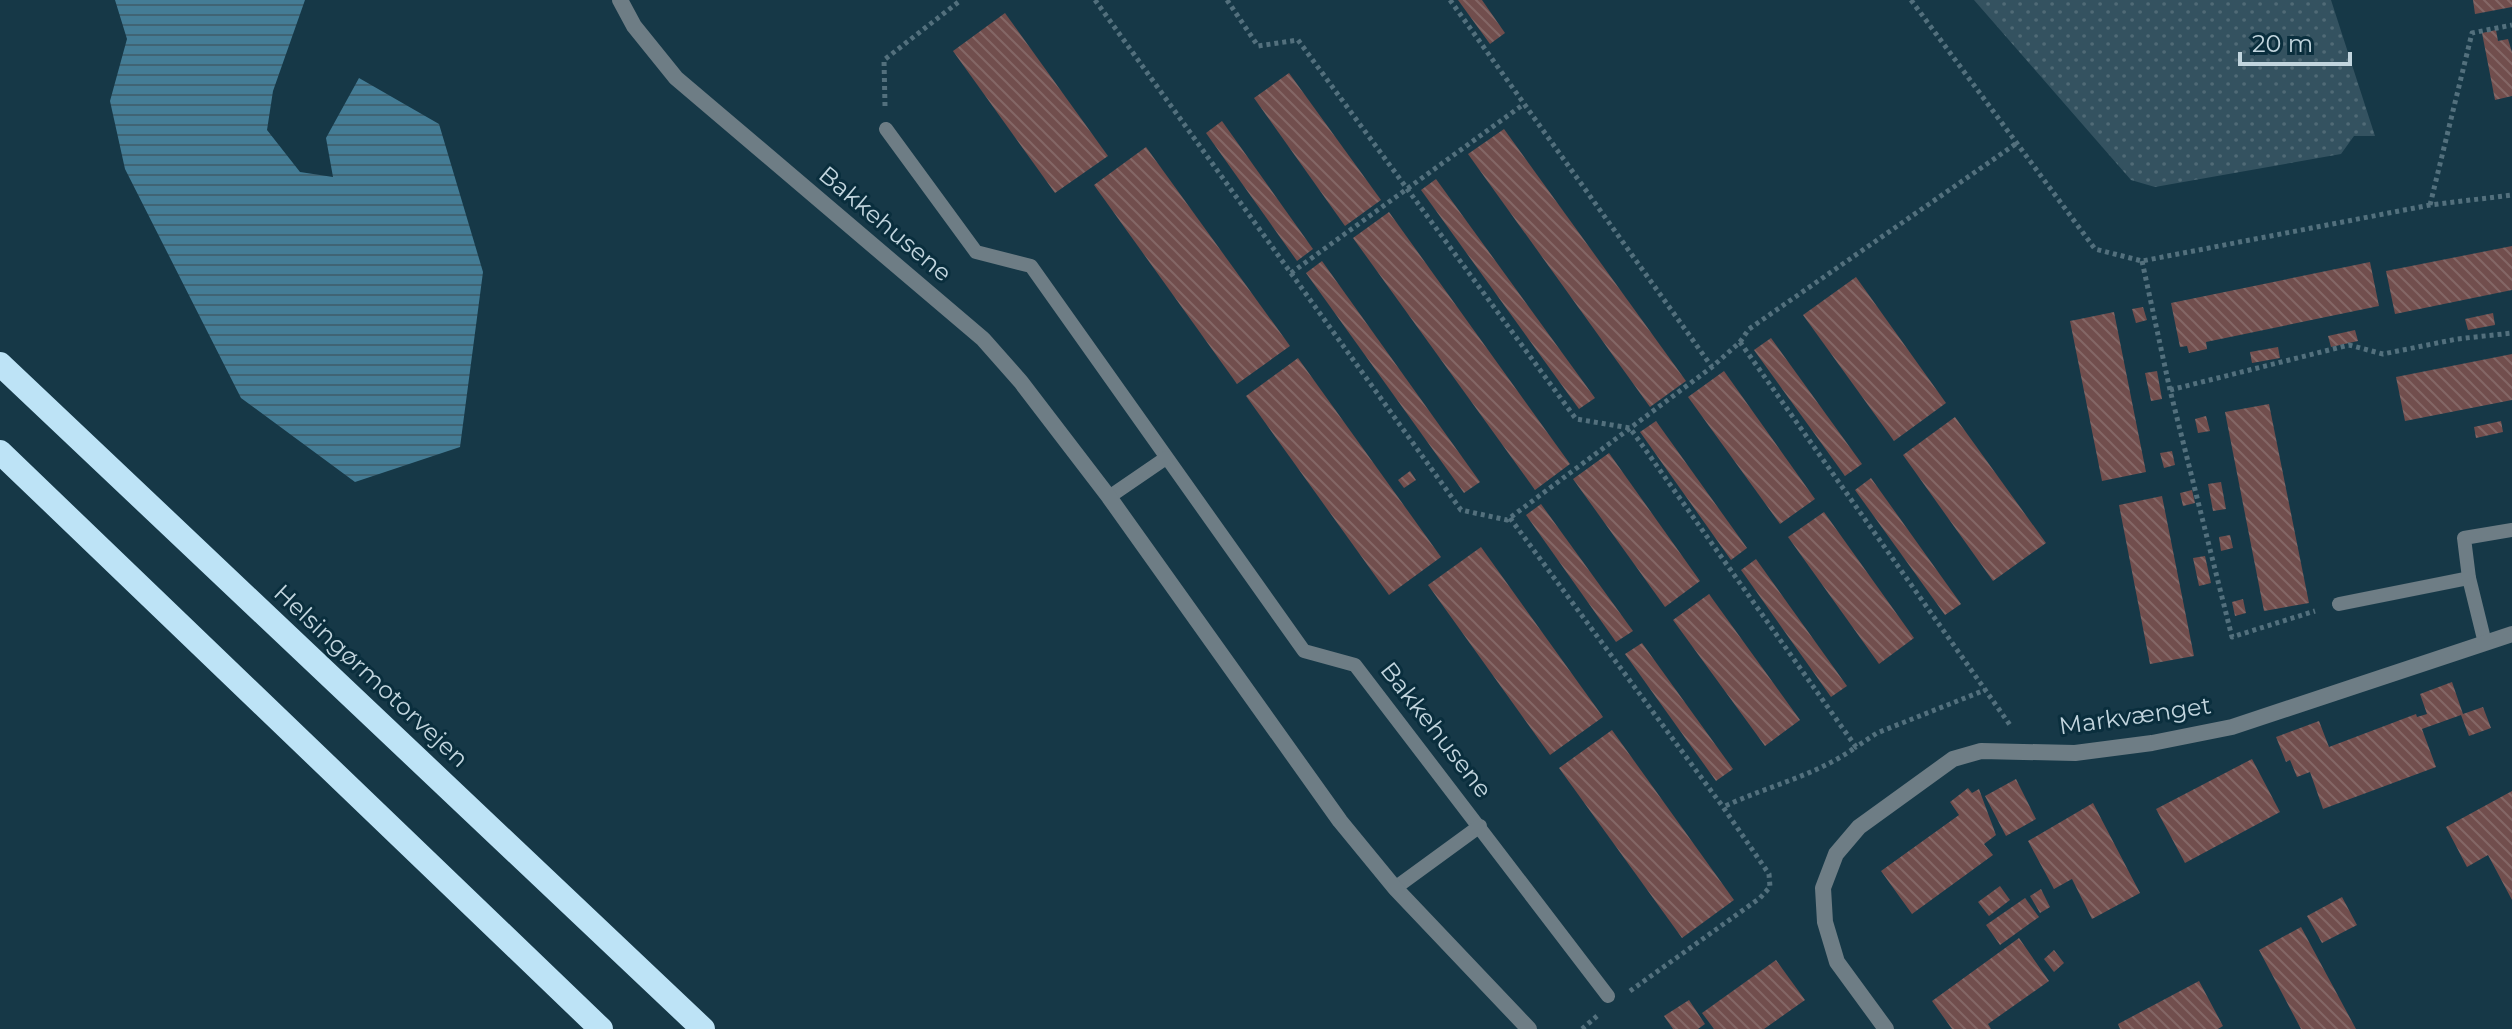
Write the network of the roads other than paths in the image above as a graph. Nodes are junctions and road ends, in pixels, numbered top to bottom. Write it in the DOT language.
graph roads {
  1 [pos="620,0"];
  2 [pos="886,129"];
  3 [pos="0,364"];
  4 [pos="0,452"];
  5 [pos="1166,458"];
  6 [pos="1109,497"];
  7 [pos="2512,530"];
  8 [pos="2469,578"];
  9 [pos="2339,604"];
  10 [pos="2512,634"];
  11 [pos="2485,643"];
  12 [pos="1480,826"];
  13 [pos="1395,888"];
  14 [pos="1608,996"];
  15 [pos="601,1029"];
  16 [pos="703,1029"];
  17 [pos="1529,1029"];
  18 [pos="1886,1029"];
  1 -- 6 [label="street, Bakkehusene"];
  2 -- 5 [label="lane, Bakkehusene"];
  3 -- 16 [label="highway, Helsingørmotorvejen"];
  4 -- 15 [label="highway"];
  5 -- 6 [label="lane"];
  5 -- 12 [label="lane, Bakkehusene"];
  6 -- 13 [label="street, Bakkehusene"];
  7 -- 8 [label="lane"];
  8 -- 9 [label="lane"];
  8 -- 11 [label="lane"];
  10 -- 11 [label="street, Markvænget"];
  11 -- 18 [label="street, Markvænget"];
  12 -- 13 [label="lane, Bakkehusene"];
  12 -- 14 [label="lane, Bakkehusene"];
  13 -- 17 [label="street, Bakkehusene"];
}
